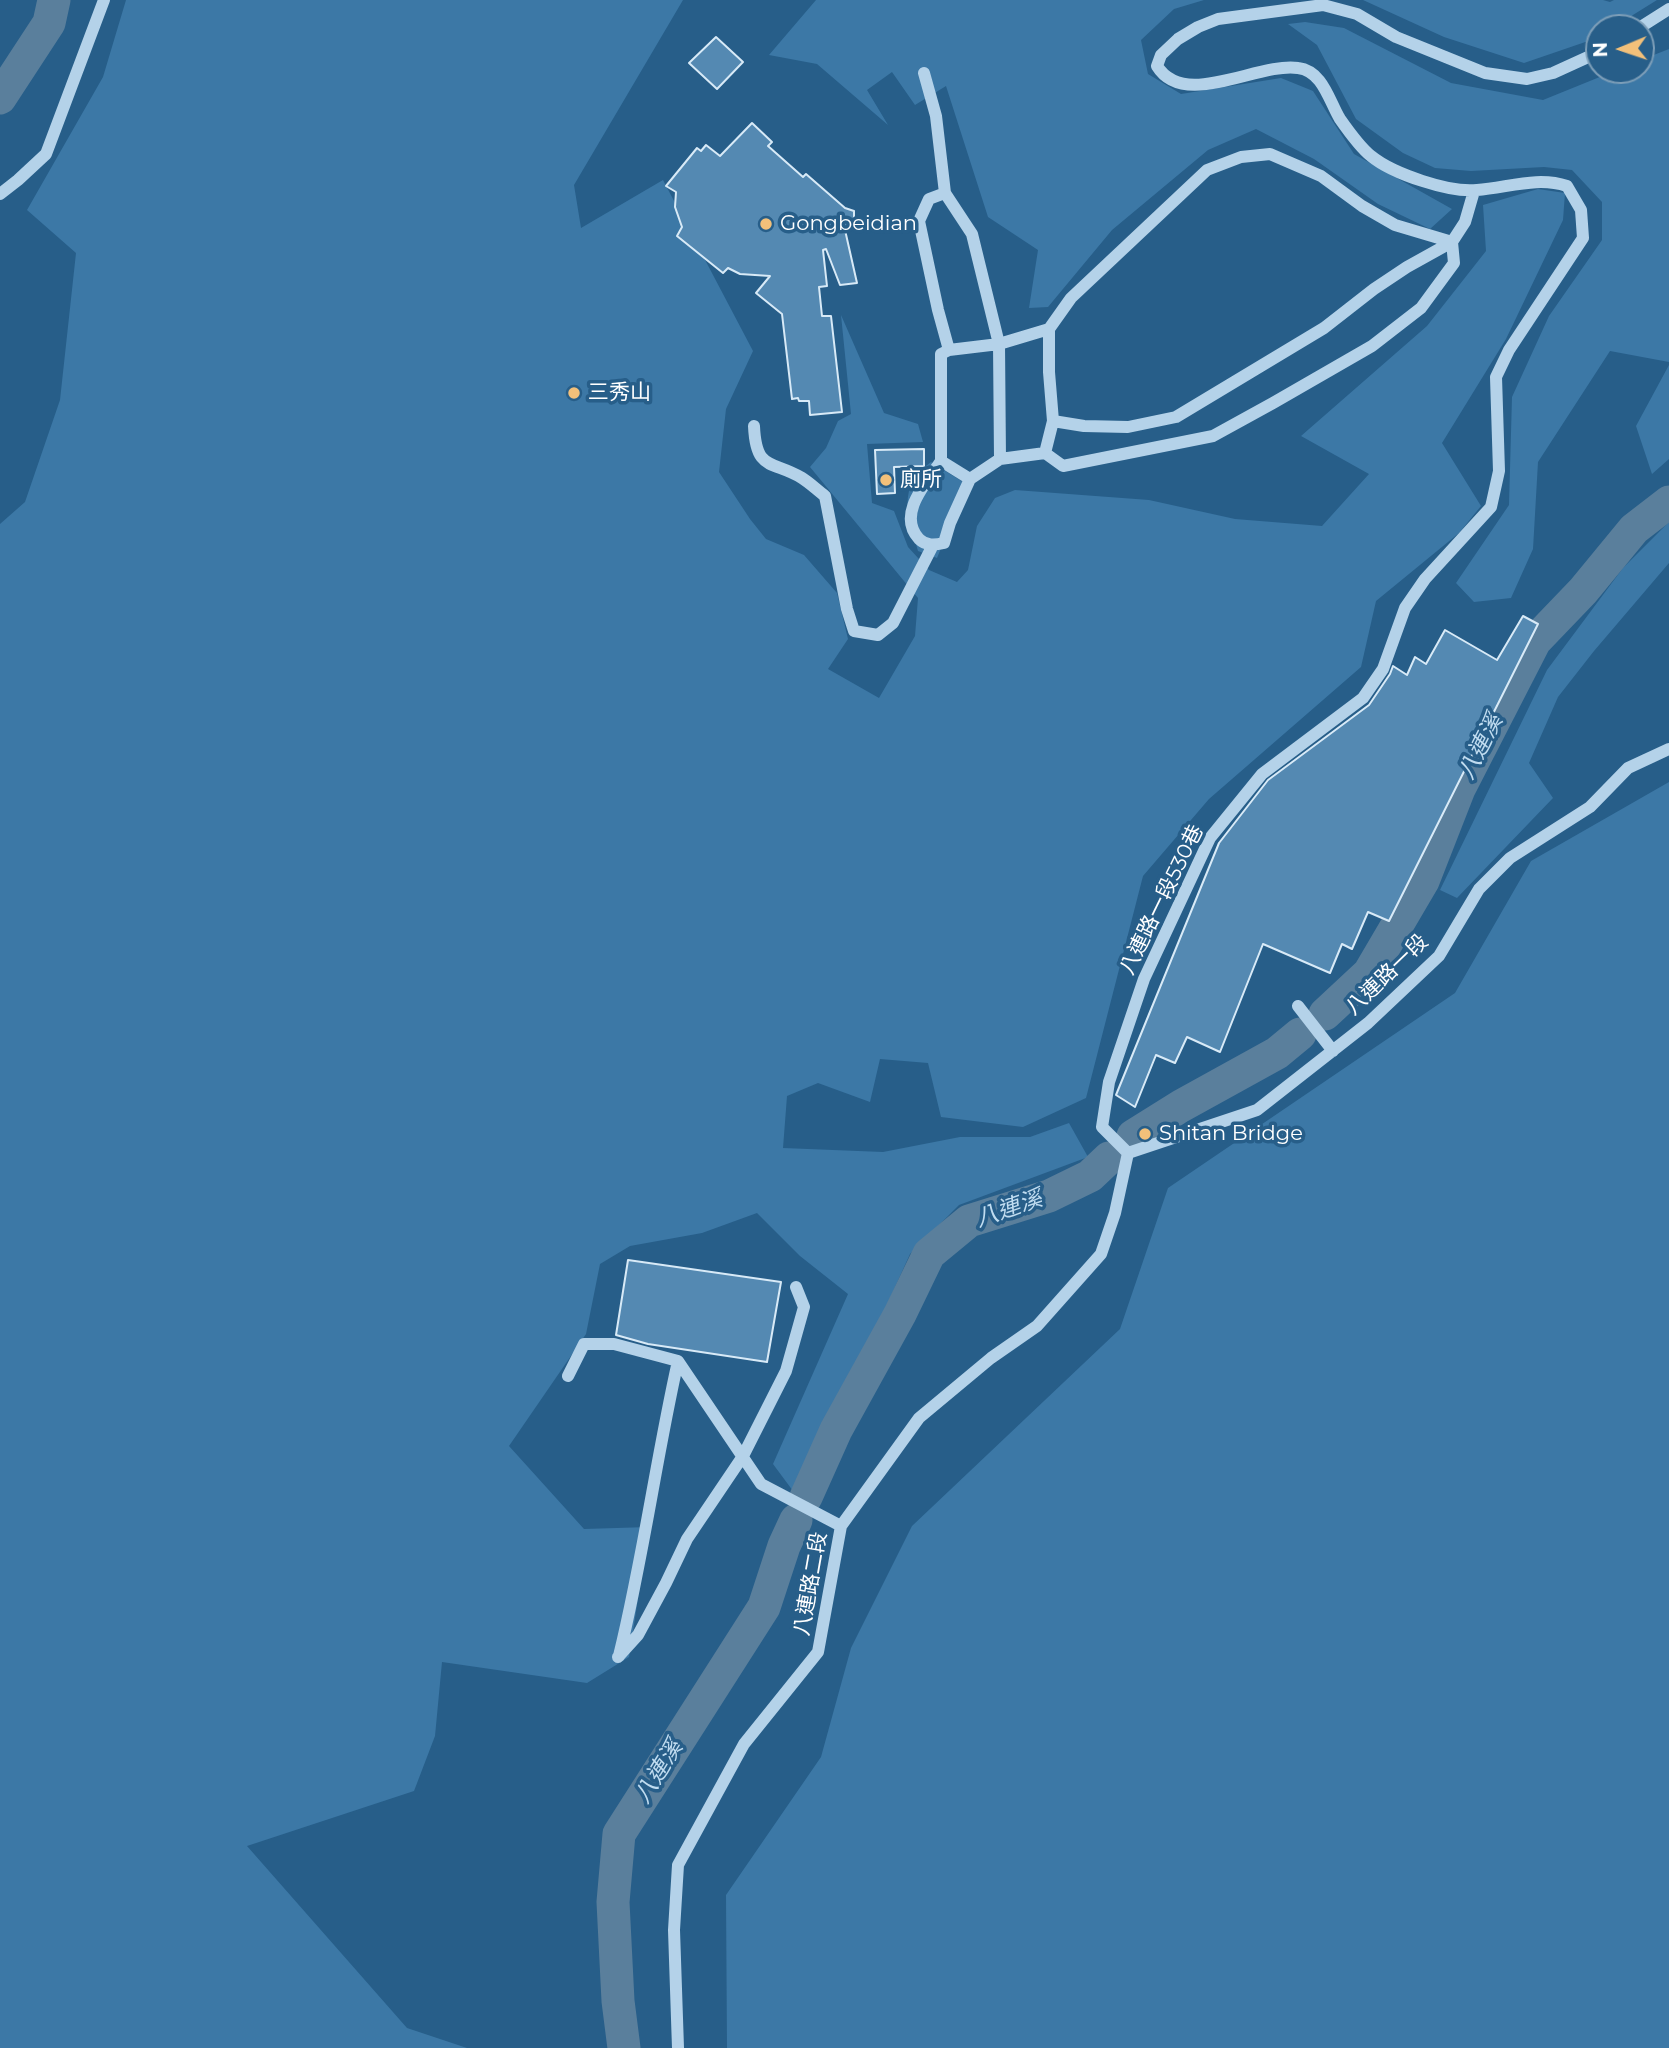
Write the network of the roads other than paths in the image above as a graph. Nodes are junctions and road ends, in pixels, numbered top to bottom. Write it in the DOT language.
graph roads {
  1 [pos="104,0"];
  2 [pos="1585,58"];
  3 [pos="924,73"];
  4 [pos="1474,191"];
  5 [pos="946,193"];
  6 [pos="0,194"];
  7 [pos="1452,242"];
  8 [pos="1049,329"];
  9 [pos="999,344"];
  10 [pos="949,350"];
  11 [pos="1053,421"];
  12 [pos="754,426"];
  13 [pos="1045,453"];
  14 [pos="1000,459"];
  15 [pos="941,461"];
  16 [pos="970,479"];
  17 [pos="933,545"];
  18 [pos="1669,749"];
  19 [pos="1297,1006"];
  20 [pos="1333,1051"];
  21 [pos="1128,1153"];
  22 [pos="796,1287"];
  23 [pos="678,1361"];
  24 [pos="568,1376"];
  25 [pos="743,1456"];
  26 [pos="841,1526"];
  27 [pos="678,2048"];
  1 -- 6 [label="street"];
  2 -- 4 [label="street, 八連路一段530巷"];
  3 -- 5 [label="street"];
  4 -- 7 [label="street"];
  4 -- 21 [label="street, 八連路一段530巷"];
  5 -- 9 [label="street"];
  5 -- 10 [label="street"];
  7 -- 8 [label="street"];
  7 -- 11 [label="street"];
  7 -- 13 [label="street"];
  8 -- 9 [label="street"];
  8 -- 11 [label="street"];
  9 -- 10 [label="street"];
  9 -- 14 [label="street"];
  10 -- 15 [label="street"];
  11 -- 13 [label="street"];
  12 -- 17 [label="street"];
  13 -- 14 [label="street"];
  14 -- 16 [label="street"];
  15 -- 16 [label="street"];
  15 -- 17 [label="street"];
  16 -- 17 [label="street"];
  18 -- 20 [label="street, 八連路一段"];
  19 -- 20 [label="street"];
  20 -- 21 [label="street, 八連路一段"];
  21 -- 26 [label="street, 八連路二段"];
  22 -- 25 [label="street"];
  23 -- 24 [label="street"];
  23 -- 25 [label="street"];
  23 -- 25 [label="street"];
  25 -- 26 [label="street"];
  26 -- 27 [label="street, 八連路二段"];
}
